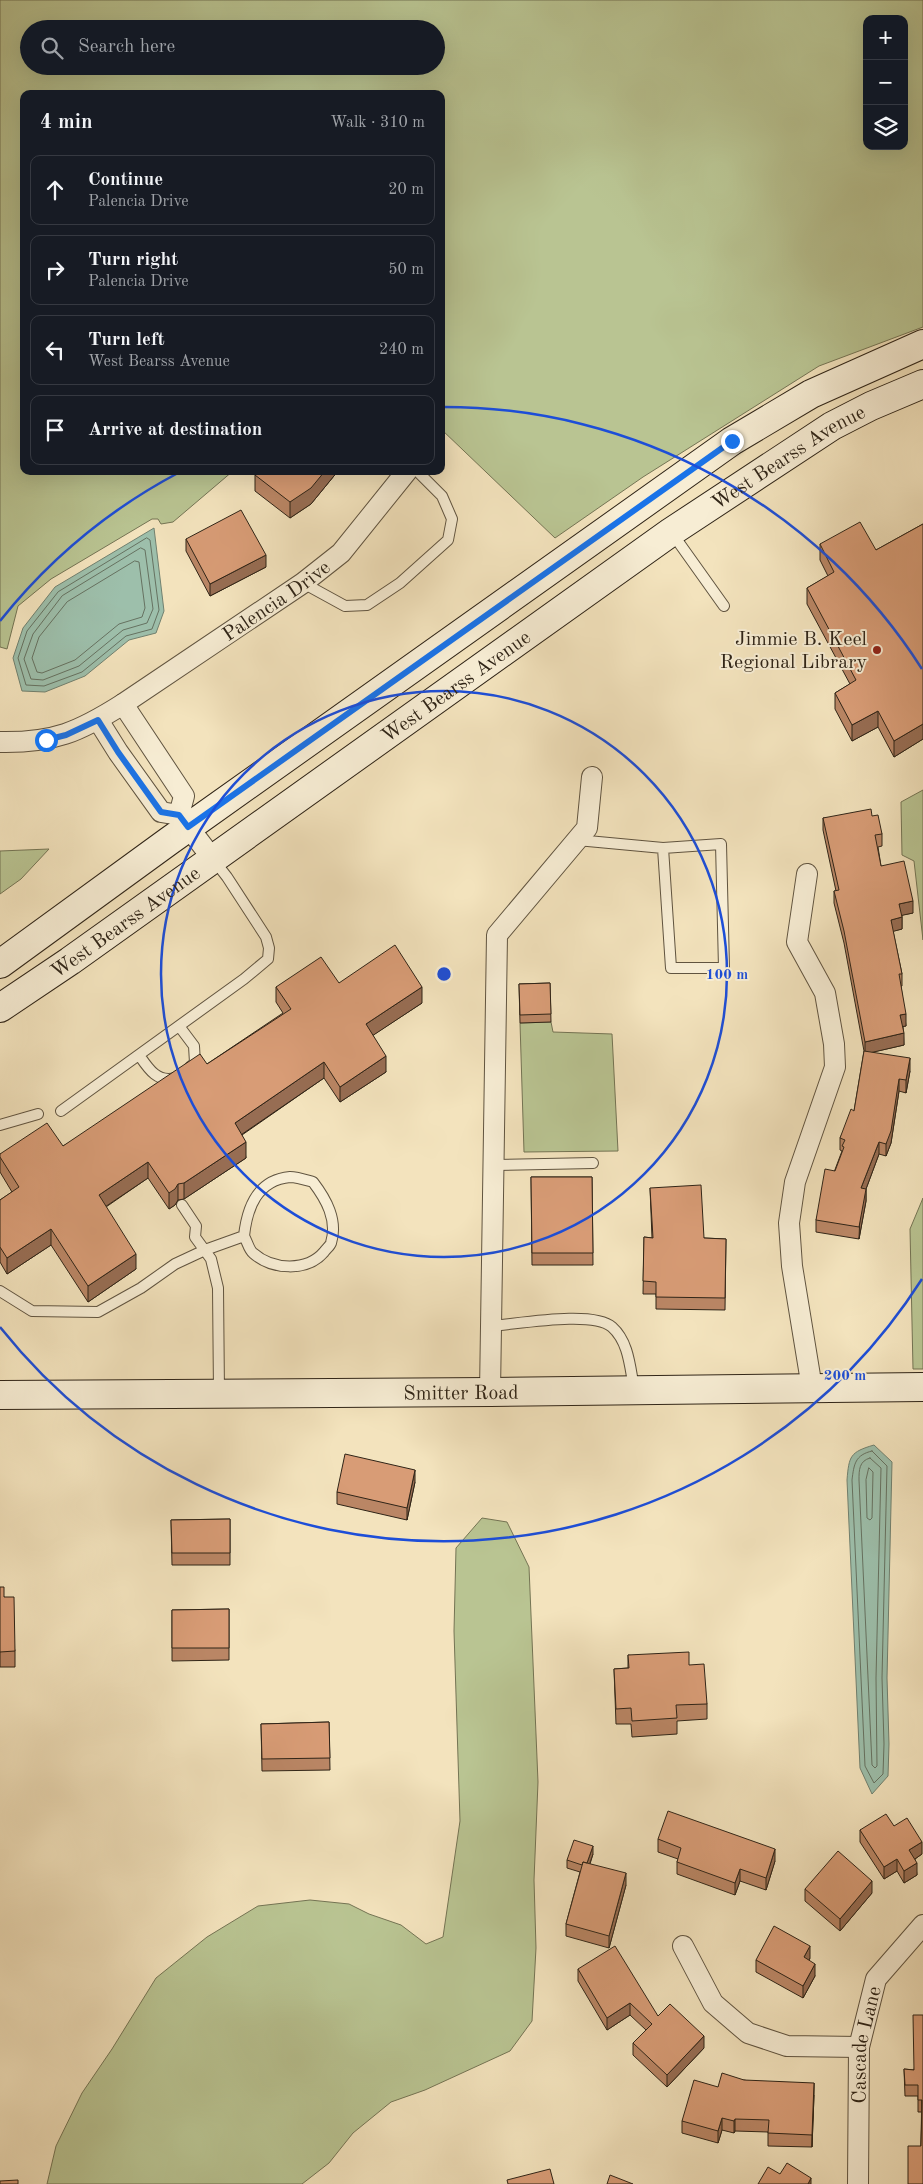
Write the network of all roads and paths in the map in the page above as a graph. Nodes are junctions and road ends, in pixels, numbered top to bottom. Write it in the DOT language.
graph roads {
  1 [pos="923,344"];
  2 [pos="923,384"];
  3 [pos="811,394"];
  4 [pos="404,475"];
  5 [pos="420,475"];
  6 [pos="671,532"];
  7 [pos="303,584"];
  8 [pos="724,606"];
  9 [pos="124,704"];
  10 [pos="98,720"];
  11 [pos="0,742"];
  12 [pos="592,777"];
  13 [pos="184,821"];
  14 [pos="576,840"];
  15 [pos="663,848"];
  16 [pos="212,858"];
  17 [pos="807,874"];
  18 [pos="0,964"];
  19 [pos="0,1008"];
  20 [pos="179,1026"];
  21 [pos="139,1055"];
  22 [pos="190,1067"];
  23 [pos="176,1078"];
  24 [pos="61,1111"];
  25 [pos="38,1114"];
  26 [pos="0,1124"];
  27 [pos="594,1163"];
  28 [pos="494,1166"];
  29 [pos="182,1205"];
  30 [pos="244,1236"];
  31 [pos="205,1250"];
  32 [pos="0,1291"];
  33 [pos="491,1326"];
  34 [pos="923,1387"];
  35 [pos="812,1388"];
  36 [pos="634,1390"];
  37 [pos="490,1392"];
  38 [pos="219,1394"];
  39 [pos="0,1395"];
  40 [pos="923,1925"];
  41 [pos="683,1946"];
  42 [pos="859,2047"];
  43 [pos="858,2184"];
  1 -- 3 [label="main road, West Bearss Avenue"];
  2 -- 6 [label="main road, West Bearss Avenue"];
  3 -- 6 [label="main road"];
  3 -- 13 [label="main road, West Bearss Avenue"];
  4 -- 7 [label="street, Palencia Drive"];
  5 -- 7 [label="lane"];
  6 -- 8 [label="lane"];
  6 -- 16 [label="main road, West Bearss Avenue"];
  7 -- 9 [label="street, Palencia Drive"];
  9 -- 10 [label="street, Palencia Drive"];
  9 -- 13 [label="street"];
  10 -- 11 [label="street, Palencia Drive"];
  10 -- 13 [label="street"];
  12 -- 14 [label="street"];
  13 -- 16 [label="street"];
  13 -- 18 [label="main road, West Bearss Avenue"];
  14 -- 15 [label="lane"];
  14 -- 28 [label="street"];
  15 -- 15 [label="lane"];
  16 -- 19 [label="main road, West Bearss Avenue"];
  16 -- 20 [label="lane"];
  17 -- 35 [label="street"];
  20 -- 21 [label="lane"];
  20 -- 22 [label="lane"];
  21 -- 23 [label="lane"];
  21 -- 24 [label="lane"];
  25 -- 26 [label="lane"];
  27 -- 28 [label="lane"];
  28 -- 33 [label="street"];
  29 -- 31 [label="lane"];
  30 -- 30 [label="lane"];
  30 -- 31 [label="lane"];
  31 -- 32 [label="lane"];
  31 -- 38 [label="lane"];
  33 -- 36 [label="lane"];
  33 -- 37 [label="street"];
  34 -- 35 [label="main road, Smitter Road"];
  35 -- 36 [label="main road, Smitter Road"];
  36 -- 37 [label="main road, Smitter Road"];
  37 -- 38 [label="main road, Smitter Road"];
  38 -- 39 [label="main road, Smitter Road"];
  40 -- 42 [label="street, Cascade Lane"];
  41 -- 42 [label="street"];
  42 -- 43 [label="street, Cascade Lane"];
}
